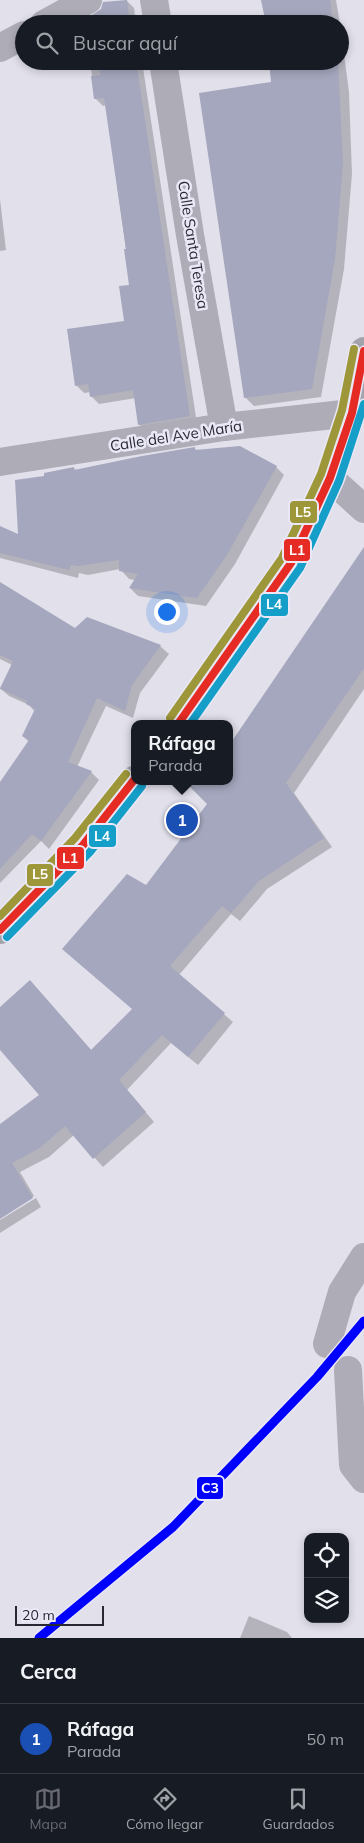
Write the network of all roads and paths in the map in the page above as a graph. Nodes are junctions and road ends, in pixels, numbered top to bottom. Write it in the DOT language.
graph roads {
  1 [pos="88,0"];
  2 [pos="154,0"];
  3 [pos="60,15"];
  4 [pos="156,15"];
  5 [pos="15,40"];
  6 [pos="0,48"];
  7 [pos="165,70"];
  8 [pos="364,351"];
  9 [pos="352,413"];
  10 [pos="224,428"];
  11 [pos="0,462"];
  12 [pos="330,478"];
  13 [pos="362,501"];
  14 [pos="181,720"];
  15 [pos="131,784"];
  16 [pos="0,930"];
  17 [pos="364,1257"];
  18 [pos="327,1344"];
  19 [pos="356,1378"];
  20 [pos="364,1479"];
  1 -- 3 [label="street"];
  2 -- 4 [label="street"];
  5 -- 6 [label="street"];
  7 -- 10 [label="street, Calle Santa Teresa"];
  8 -- 9 [label="main road"];
  9 -- 10 [label="street, Calle del Ave María"];
  9 -- 12 [label="main road"];
  10 -- 11 [label="street, Calle del Ave María"];
  12 -- 13 [label="street"];
  12 -- 14 [label="main road"];
  15 -- 16 [label="main road"];
  17 -- 18 [label="street"];
  19 -- 20 [label="street"];
}
